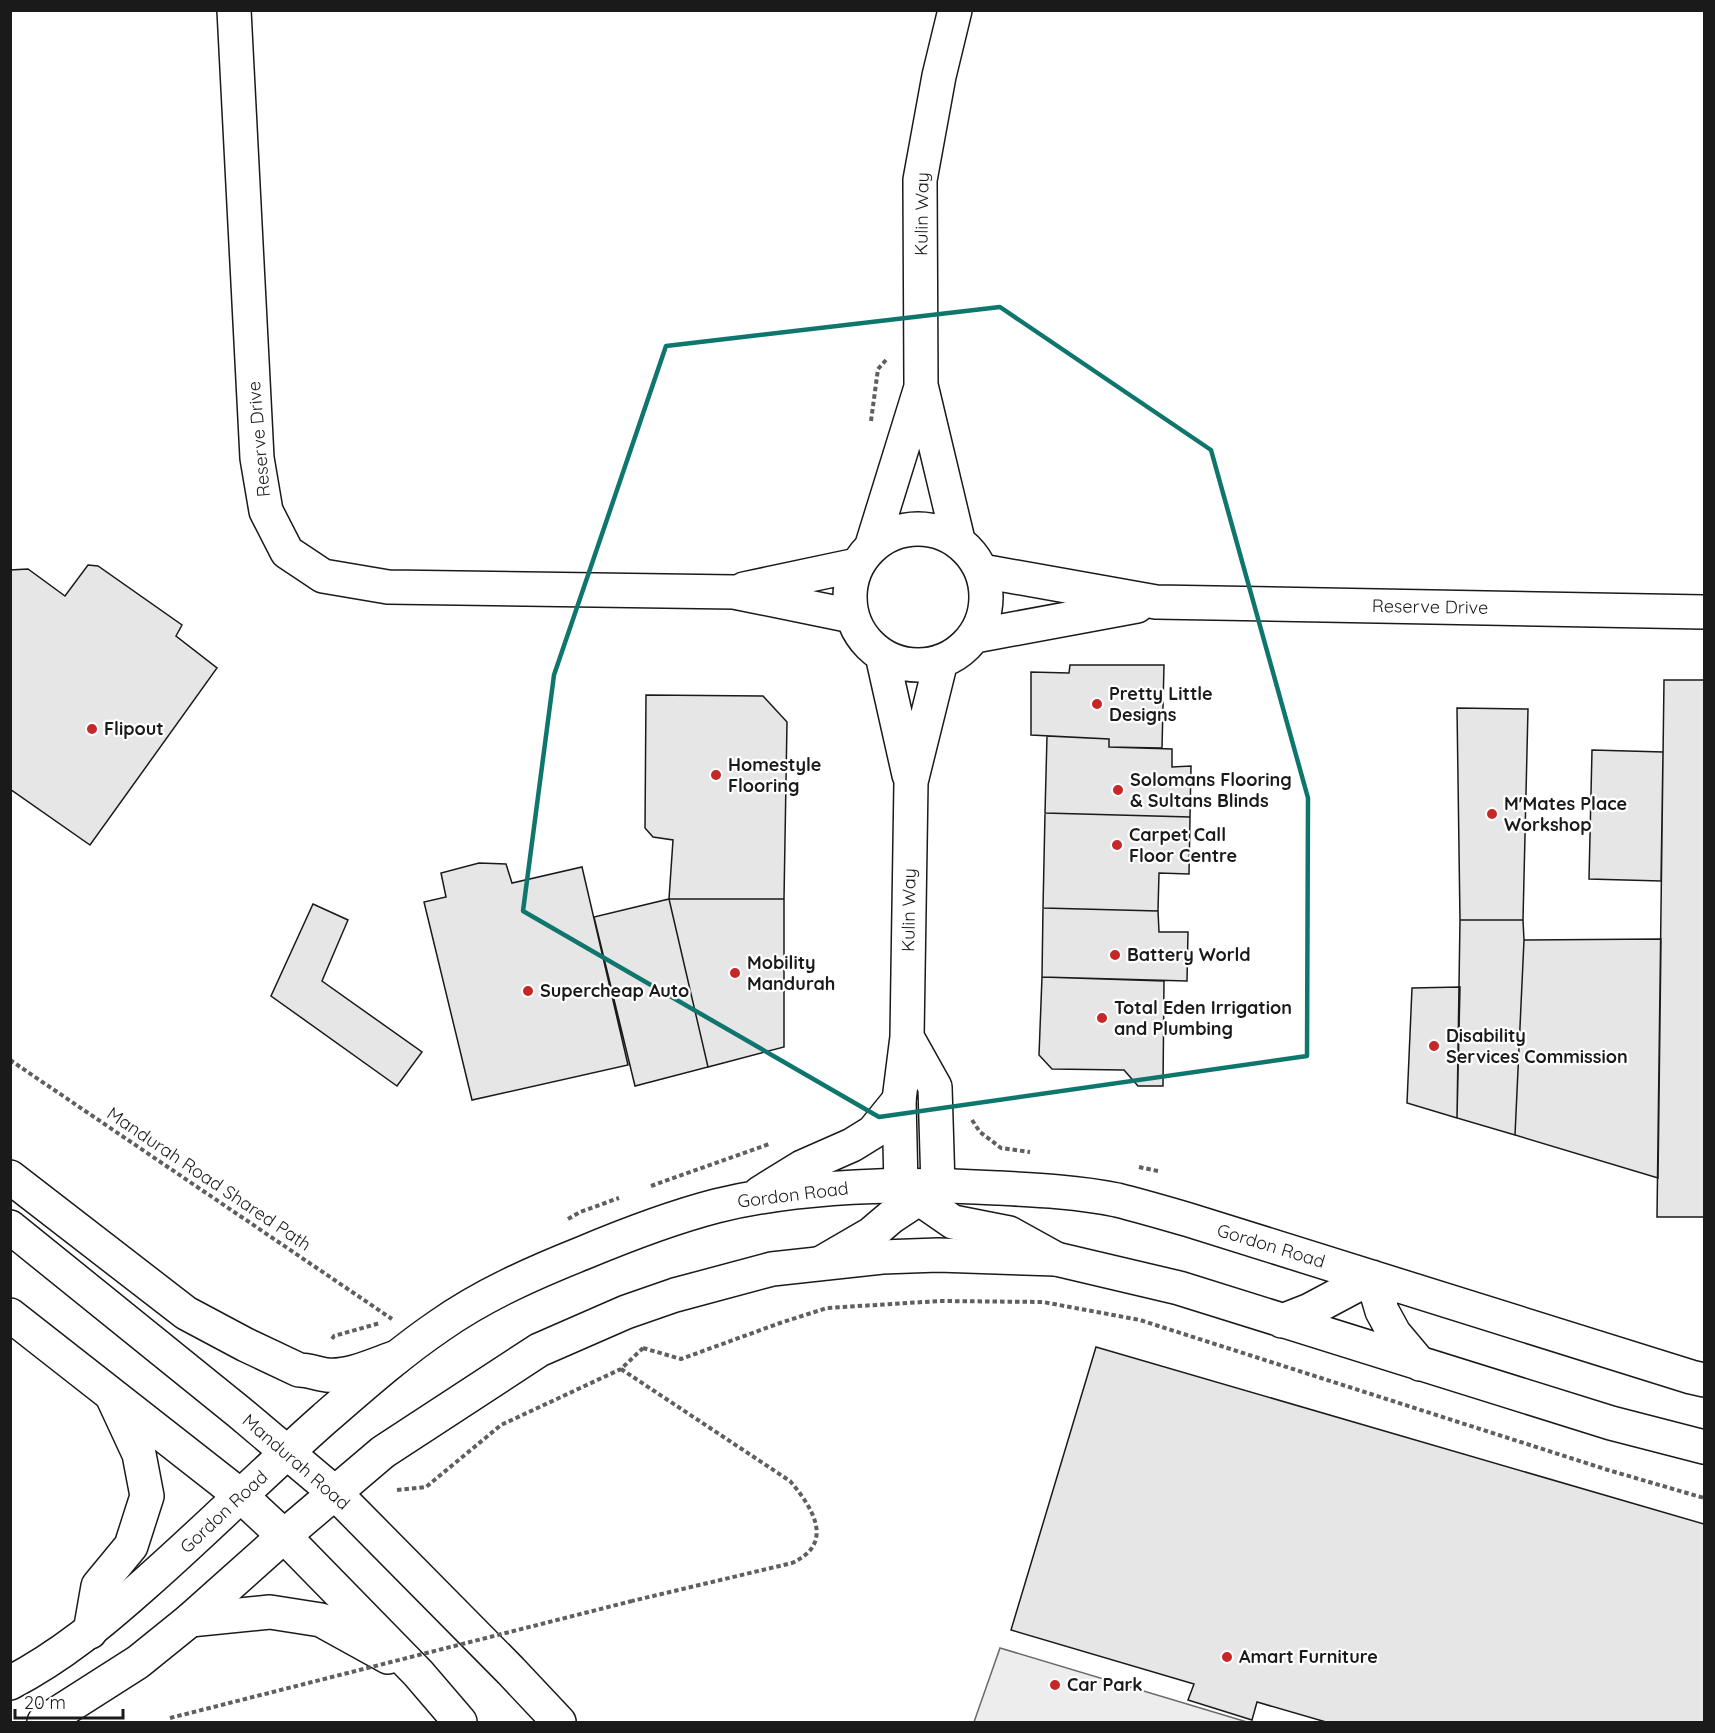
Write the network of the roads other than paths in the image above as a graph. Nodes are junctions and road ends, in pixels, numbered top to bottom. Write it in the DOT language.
graph roads {
  1 [pos="234,10"];
  2 [pos="955,10"];
  3 [pos="921,385"];
  4 [pos="958,540"];
  5 [pos="864,555"];
  6 [pos="982,571"];
  7 [pos="734,592"];
  8 [pos="1156,602"];
  9 [pos="1704,612"];
  10 [pos="852,616"];
  11 [pos="975,636"];
  12 [pos="882,655"];
  13 [pos="941,661"];
  14 [pos="911,782"];
  15 [pos="907,1037"];
  16 [pos="899,1100"];
  17 [pos="10,1177"];
  18 [pos="919,1190"];
  19 [pos="751,1199"];
  20 [pos="10,1227"];
  21 [pos="1056,1259"];
  22 [pos="821,1263"];
  23 [pos="1372,1277"];
  24 [pos="10,1316"];
  25 [pos="1282,1321"];
  26 [pos="397,1357"];
  27 [pos="1420,1365"];
  28 [pos="1704,1380"];
  29 [pos="111,1393"];
  30 [pos="1704,1447"];
  31 [pos="287,1453"];
  32 [pos="334,1492"];
  33 [pos="241,1496"];
  34 [pos="284,1536"];
  35 [pos="190,1620"];
  36 [pos="90,1632"];
  37 [pos="418,1673"];
  38 [pos="10,1683"];
  39 [pos="44,1722"];
  40 [pos="460,1722"];
  41 [pos="559,1722"];
  1 -- 7 [label="main road, Reserve Drive"];
  2 -- 3 [label="main road, Kulin Way"];
  3 -- 4 [label="main road, Kulin Way"];
  3 -- 5 [label="main road, Kulin Way"];
  4 -- 5 [label="main road"];
  4 -- 6 [label="main road"];
  5 -- 7 [label="main road, Reserve Drive"];
  5 -- 10 [label="main road"];
  6 -- 8 [label="main road, Reserve Drive"];
  6 -- 11 [label="main road"];
  7 -- 10 [label="main road, Reserve Drive"];
  8 -- 9 [label="main road, Reserve Drive"];
  8 -- 11 [label="main road, Reserve Drive"];
  10 -- 12 [label="main road"];
  11 -- 13 [label="main road"];
  12 -- 13 [label="main road"];
  12 -- 14 [label="main road, Kulin Way"];
  13 -- 14 [label="main road, Kulin Way"];
  14 -- 15 [label="main road, Kulin Way"];
  15 -- 16 [label="main road, Kulin Way"];
  15 -- 18 [label="main road"];
  16 -- 18 [label="main road, Kulin Way"];
  16 -- 19 [label="main road"];
  17 -- 26 [label="main road"];
  18 -- 19 [label="main road, Gordon Road"];
  18 -- 21 [label="main road"];
  18 -- 22 [label="main road"];
  18 -- 23 [label="main road, Gordon Road"];
  19 -- 26 [label="main road, Gordon Road"];
  20 -- 31 [label="main road, Mandurah Road"];
  21 -- 22 [label="main road"];
  21 -- 25 [label="main road"];
  22 -- 32 [label="main road"];
  23 -- 25 [label="main road"];
  23 -- 27 [label="main road"];
  23 -- 28 [label="main road, Gordon Road"];
  24 -- 29 [label="main road"];
  25 -- 27 [label="main road"];
  26 -- 31 [label="main road, Gordon Road"];
  27 -- 30 [label="main road"];
  29 -- 33 [label="main road"];
  29 -- 36 [label="main road"];
  31 -- 32 [label="main road, Mandurah Road"];
  31 -- 33 [label="main road, Gordon Road"];
  32 -- 34 [label="main road"];
  32 -- 41 [label="main road, Mandurah Road"];
  33 -- 34 [label="main road"];
  33 -- 36 [label="main road, Gordon Road"];
  34 -- 35 [label="main road"];
  34 -- 37 [label="main road"];
  35 -- 37 [label="main road"];
  35 -- 39 [label="main road"];
  36 -- 38 [label="main road, Gordon Road"];
  37 -- 40 [label="main road"];
}
